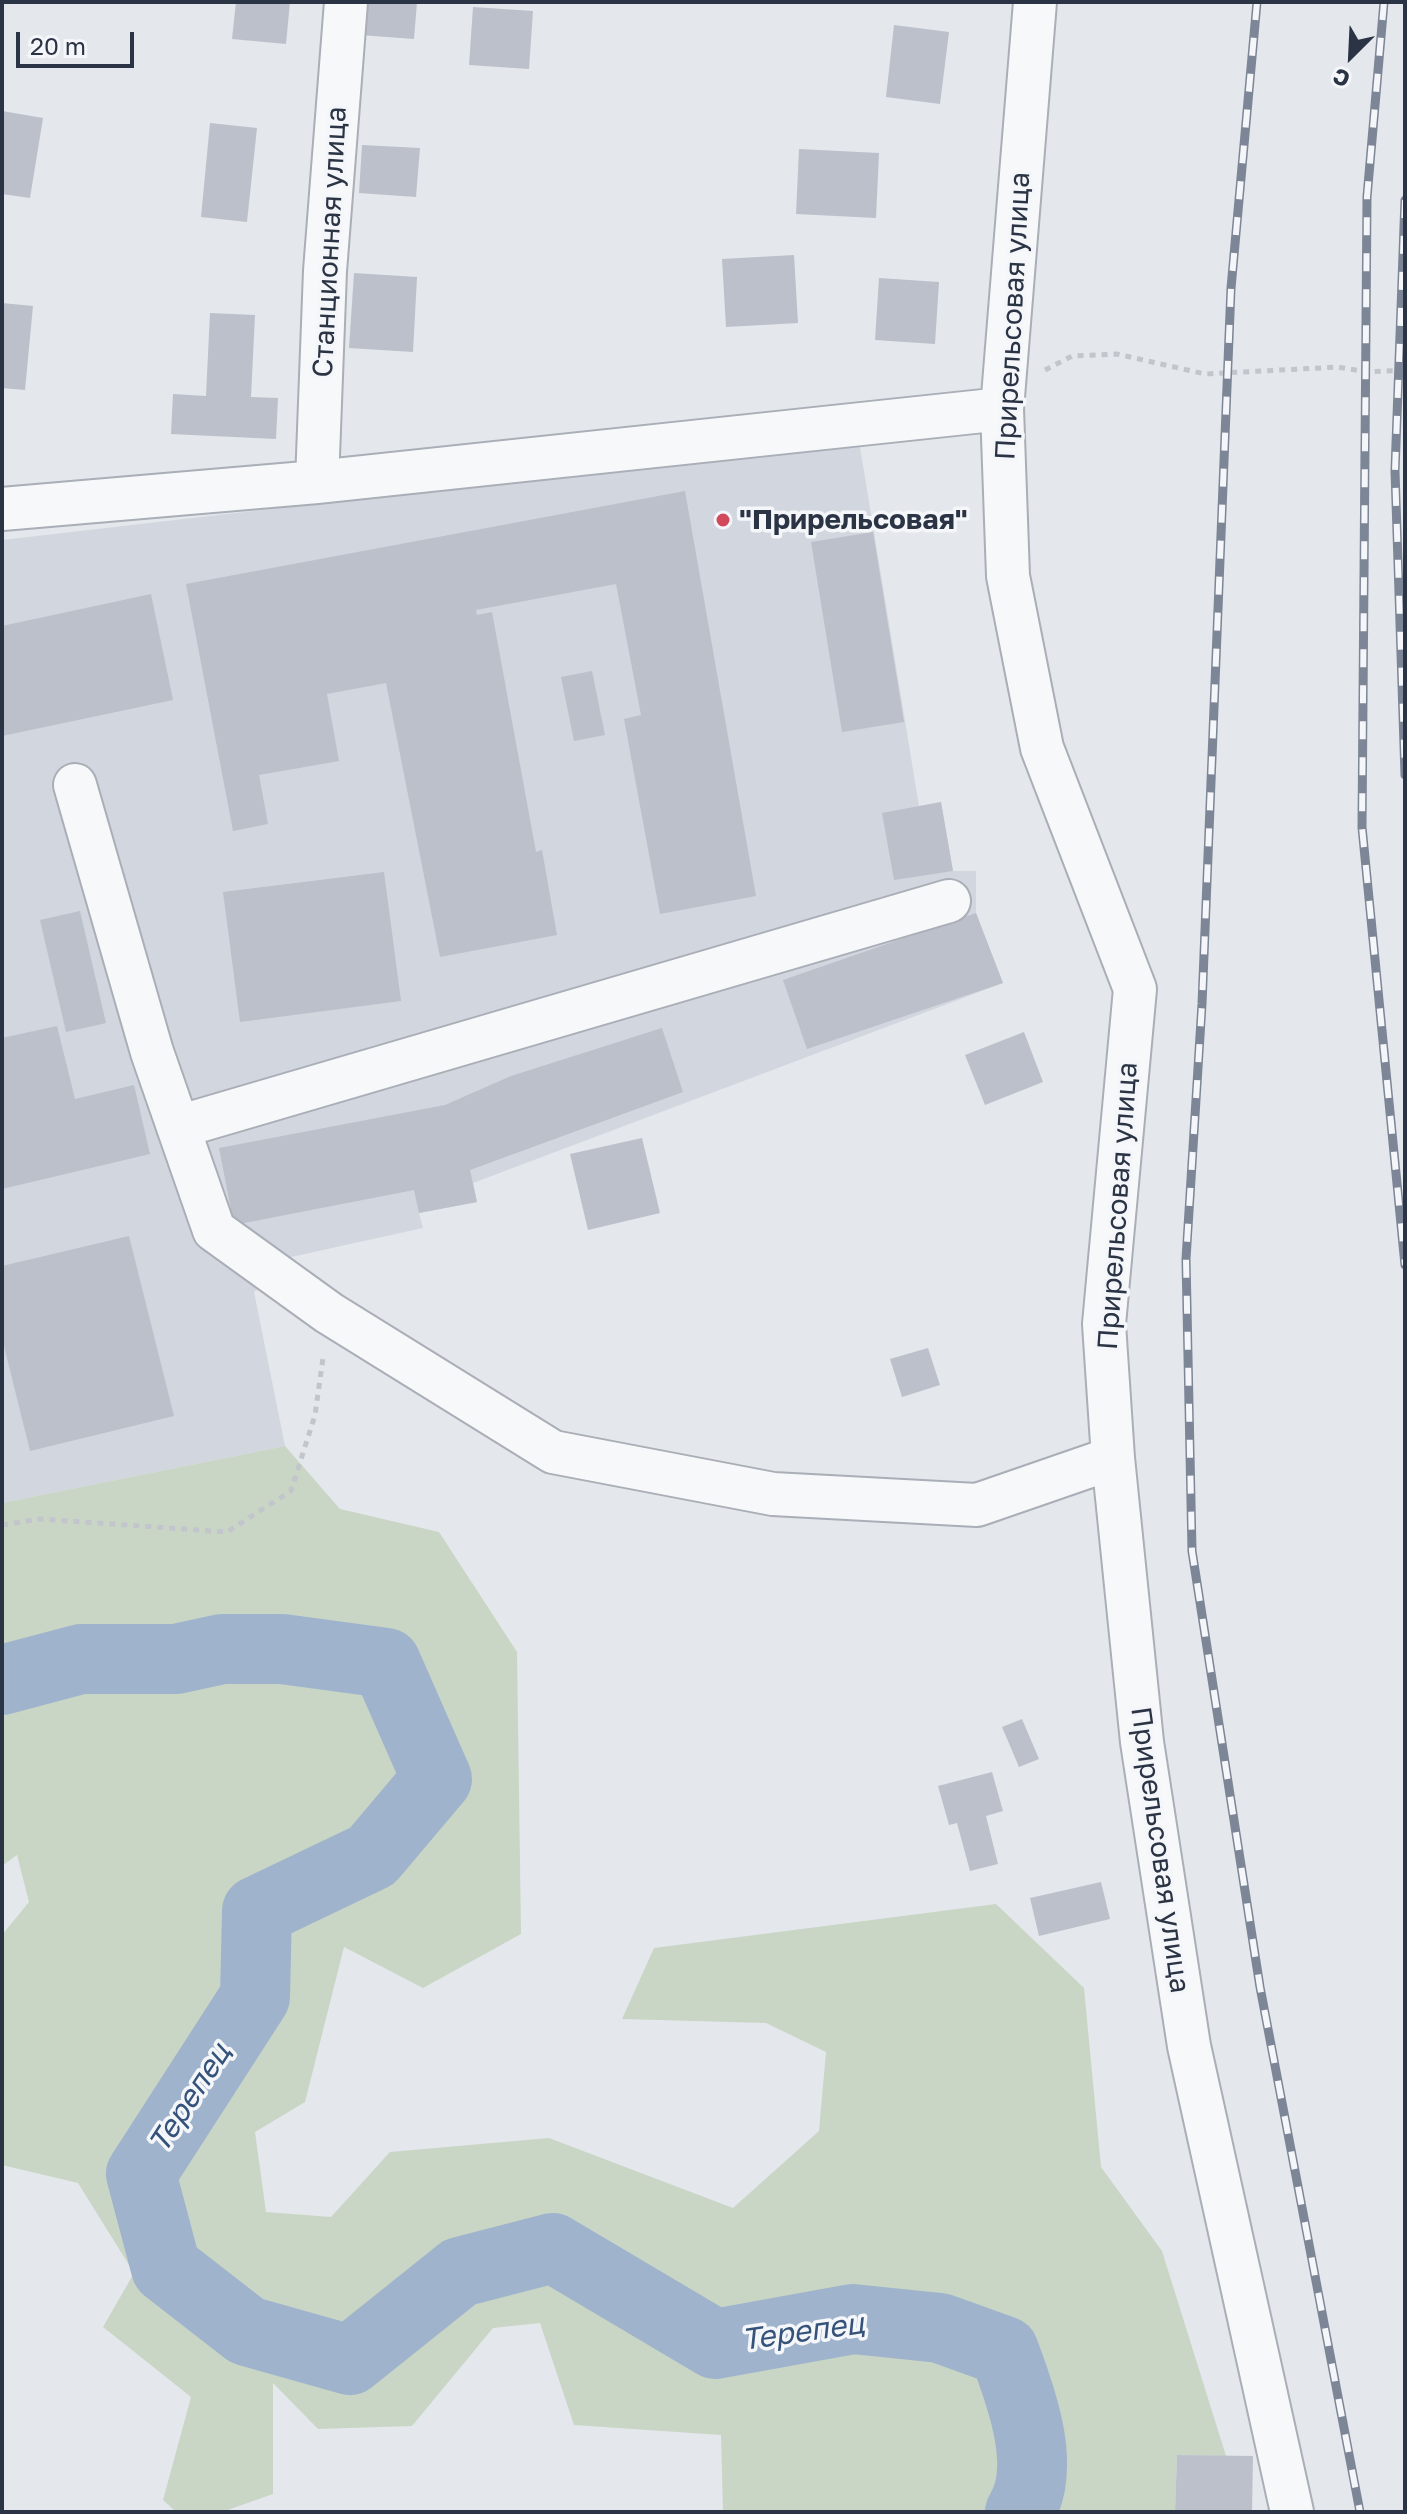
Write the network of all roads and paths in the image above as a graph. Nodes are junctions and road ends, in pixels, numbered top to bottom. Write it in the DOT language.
graph roads {
  1 [pos="346,2"];
  2 [pos="1035,2"];
  3 [pos="1405,370"];
  4 [pos="1002,409"];
  5 [pos="317,482"];
  6 [pos="2,509"];
  7 [pos="75,785"];
  8 [pos="949,901"];
  9 [pos="178,1127"];
  10 [pos="329,1313"];
  11 [pos="1113,1458"];
  12 [pos="2,1525"];
  13 [pos="1292,2512"];
  1 -- 5 [label="street, Станционная улица"];
  2 -- 4 [label="street, Прирельсовая улица"];
  3 -- 4 [label="path"];
  4 -- 5 [label="street"];
  4 -- 11 [label="street, Прирельсовая улица"];
  5 -- 6 [label="street"];
  7 -- 9 [label="street"];
  8 -- 9 [label="street"];
  9 -- 10 [label="street"];
  10 -- 11 [label="street"];
  10 -- 12 [label="path"];
  11 -- 13 [label="street, Прирельсовая улица"];
}
